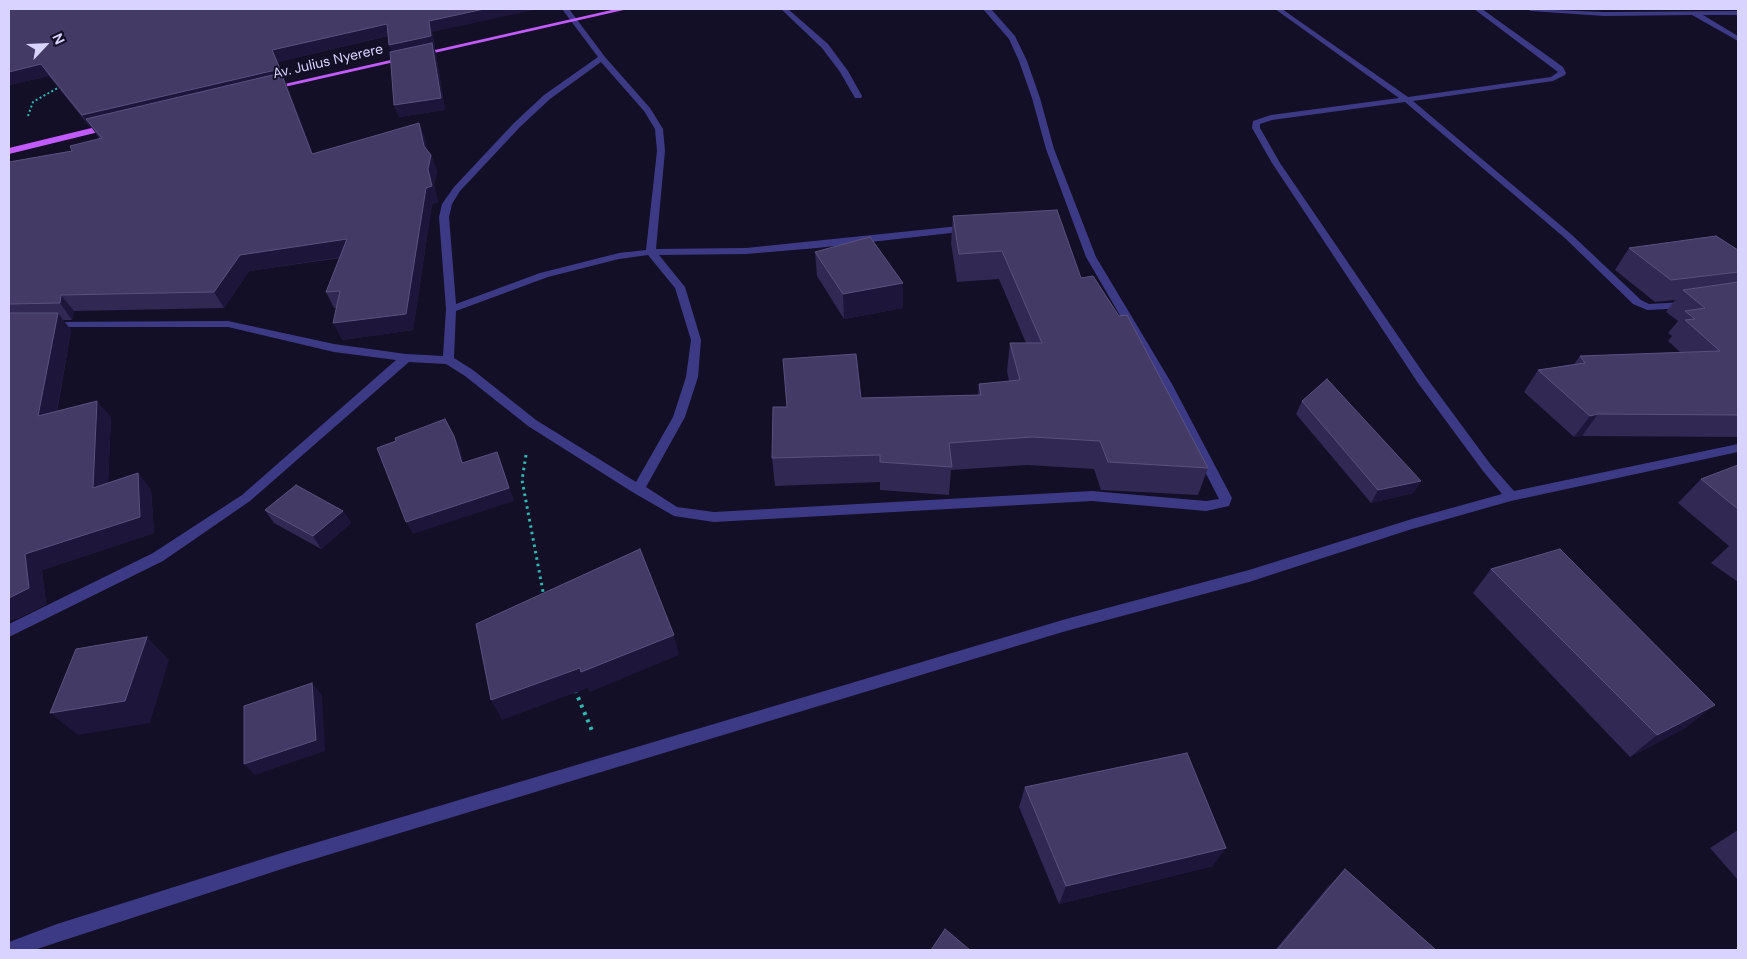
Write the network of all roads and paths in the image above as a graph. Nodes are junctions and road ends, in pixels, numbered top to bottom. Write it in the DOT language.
graph roads {
  1 [pos="566,9"];
  2 [pos="624,9"];
  3 [pos="784,9"];
  4 [pos="987,9"];
  5 [pos="1278,9"];
  6 [pos="1478,9"];
  7 [pos="1531,9"];
  8 [pos="1738,13"];
  9 [pos="1695,14"];
  10 [pos="573,20"];
  11 [pos="1738,39"];
  12 [pos="602,58"];
  13 [pos="66,83"];
  14 [pos="263,90"];
  15 [pos="858,96"];
  16 [pos="1407,100"];
  17 [pos="33,102"];
  18 [pos="120,125"];
  19 [pos="9,151"];
  20 [pos="976,227"];
  21 [pos="652,252"];
  22 [pos="1700,303"];
  23 [pos="451,310"];
  24 [pos="36,324"];
  25 [pos="406,358"];
  26 [pos="448,360"];
  27 [pos="532,423"];
  28 [pos="1738,448"];
  29 [pos="638,490"];
  30 [pos="1511,496"];
  31 [pos="544,599"];
  32 [pos="9,631"];
  33 [pos="571,681"];
  34 [pos="608,764"];
  35 [pos="10,950"];
  1 -- 10 [label="street"];
  2 -- 10 [label="main road, Av. Julius Nyerere"];
  3 -- 15 [label="street"];
  4 -- 29 [label="street"];
  5 -- 16 [label="street"];
  6 -- 16 [label="street"];
  7 -- 9 [label="street"];
  8 -- 9 [label="street"];
  9 -- 11 [label="street"];
  10 -- 12 [label="street"];
  10 -- 14 [label="main road, Av. Julius Nyerere"];
  12 -- 21 [label="street"];
  12 -- 23 [label="street"];
  13 -- 17 [label="path"];
  16 -- 22 [label="street"];
  16 -- 30 [label="street"];
  18 -- 19 [label="main road"];
  20 -- 21 [label="street"];
  21 -- 23 [label="street"];
  21 -- 29 [label="street"];
  23 -- 26 [label="street"];
  24 -- 25 [label="street"];
  25 -- 26 [label="street"];
  25 -- 32 [label="street"];
  26 -- 27 [label="street"];
  27 -- 29 [label="street"];
  27 -- 31 [label="path"];
  28 -- 30 [label="street"];
  30 -- 34 [label="street"];
  33 -- 34 [label="path"];
  34 -- 35 [label="street"];
}
